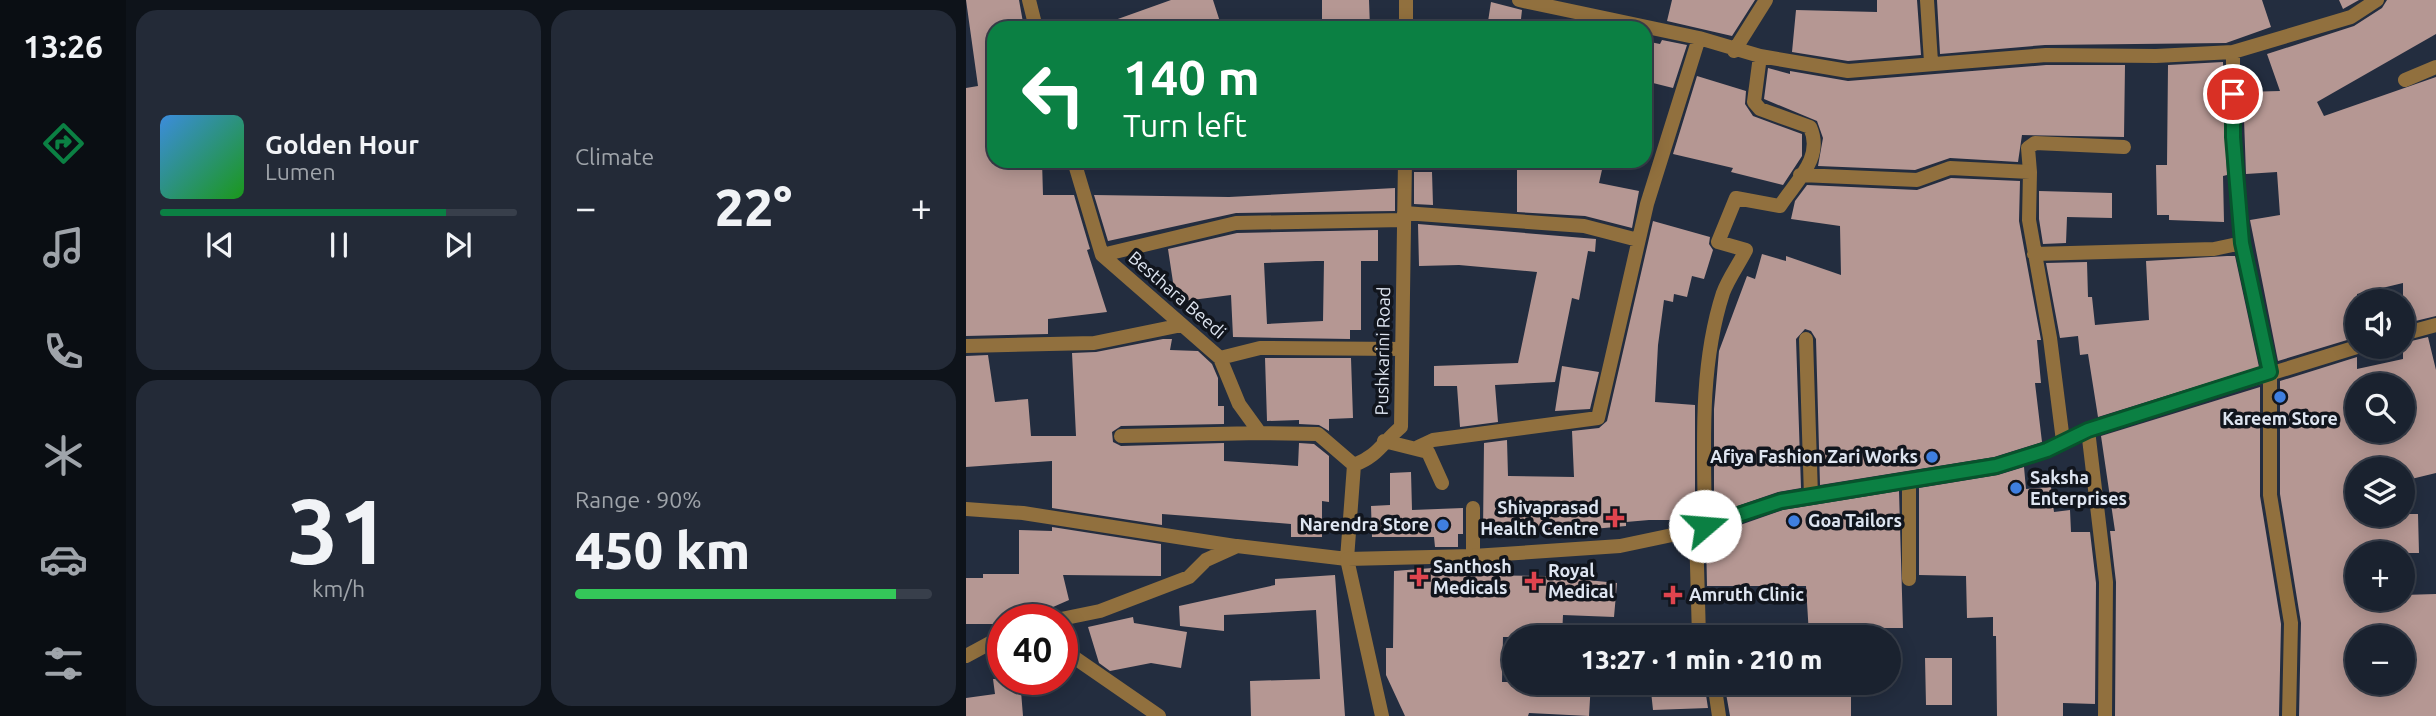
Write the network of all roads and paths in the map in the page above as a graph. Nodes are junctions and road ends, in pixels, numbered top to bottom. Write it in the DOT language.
graph roads {
  1 [pos="1029,0"];
  2 [pos="1406,0"];
  3 [pos="1519,0"];
  4 [pos="1766,0"];
  5 [pos="1927,0"];
  6 [pos="2377,0"];
  7 [pos="1034,21"];
  8 [pos="1406,21"];
  9 [pos="1618,21"];
  10 [pos="1652,28"];
  11 [pos="1699,38"];
  12 [pos="1734,51"];
  13 [pos="2233,52"];
  14 [pos="1760,56"];
  15 [pos="1931,62"];
  16 [pos="2436,67"];
  17 [pos="2405,80"];
  18 [pos="2124,147"];
  19 [pos="1076,168"];
  20 [pos="1405,168"];
  21 [pos="2031,172"];
  22 [pos="1800,175"];
  23 [pos="1404,217"];
  24 [pos="1638,240"];
  25 [pos="2242,243"];
  26 [pos="2034,254"];
  27 [pos="1102,255"];
  28 [pos="1182,325"];
  29 [pos="2436,325"];
  30 [pos="2415,331"];
  31 [pos="1806,339"];
  32 [pos="966,346"];
  33 [pos="1402,349"];
  34 [pos="2345,350"];
  35 [pos="1220,358"];
  36 [pos="2270,372"];
  37 [pos="2088,430"];
  38 [pos="1261,433"];
  39 [pos="1121,436"];
  40 [pos="1384,441"];
  41 [pos="2063,441"];
  42 [pos="1418,447"];
  43 [pos="1354,465"];
  44 [pos="1909,480"];
  45 [pos="1442,484"];
  46 [pos="1811,496"];
  47 [pos="1473,508"];
  48 [pos="966,509"];
  49 [pos="1701,528"];
  50 [pos="1237,546"];
  51 [pos="1473,556"];
  52 [pos="1347,559"];
  53 [pos="1909,579"];
  54 [pos="1078,616"];
  55 [pos="1699,625"];
  56 [pos="987,645"];
  57 [pos="966,656"];
  58 [pos="1078,660"];
  59 [pos="1716,695"];
  60 [pos="1159,716"];
  61 [pos="1382,716"];
  62 [pos="1720,716"];
  63 [pos="2105,716"];
  64 [pos="2290,716"];
  1 -- 7 [label="street"];
  2 -- 8 [label="street"];
  3 -- 9 [label="street"];
  4 -- 12 [label="street"];
  5 -- 15 [label="street"];
  6 -- 13 [label="street"];
  10 -- 11 [label="street"];
  11 -- 12 [label="street"];
  11 -- 24 [label="street"];
  12 -- 14 [label="street"];
  13 -- 15 [label="street"];
  13 -- 25 [label="street"];
  14 -- 15 [label="street"];
  14 -- 22 [label="street"];
  16 -- 17 [label="street"];
  18 -- 21 [label="street"];
  19 -- 27 [label="street, Besthara Beedi"];
  20 -- 23 [label="street, Pushkarini Road"];
  21 -- 22 [label="street"];
  21 -- 26 [label="street"];
  22 -- 49 [label="street"];
  23 -- 24 [label="street"];
  23 -- 27 [label="street"];
  23 -- 33 [label="street, Pushkarini Road"];
  24 -- 42 [label="street"];
  25 -- 26 [label="street"];
  25 -- 36 [label="street"];
  26 -- 41 [label="street"];
  27 -- 28 [label="street, Besthara Beedi"];
  28 -- 32 [label="street"];
  28 -- 35 [label="street, Besthara Beedi"];
  29 -- 30 [label="street"];
  31 -- 46 [label="street"];
  33 -- 35 [label="street"];
  33 -- 40 [label="street, Pushkarini Road"];
  34 -- 36 [label="street"];
  35 -- 38 [label="street, Besthara Beedi"];
  36 -- 37 [label="street"];
  36 -- 64 [label="street"];
  37 -- 41 [label="street"];
  37 -- 63 [label="street"];
  38 -- 39 [label="street"];
  38 -- 43 [label="street"];
  40 -- 42 [label="street"];
  40 -- 43 [label="street, Pushkarini Road"];
  41 -- 44 [label="street"];
  42 -- 45 [label="street"];
  43 -- 52 [label="street"];
  44 -- 46 [label="street"];
  44 -- 53 [label="street"];
  46 -- 49 [label="street"];
  47 -- 51 [label="street"];
  48 -- 50 [label="street"];
  49 -- 51 [label="street"];
  49 -- 55 [label="street"];
  50 -- 52 [label="street"];
  50 -- 54 [label="street"];
  51 -- 52 [label="street"];
  52 -- 61 [label="street"];
  56 -- 57 [label="street"];
  58 -- 60 [label="street"];
  59 -- 62 [label="street"];
}
